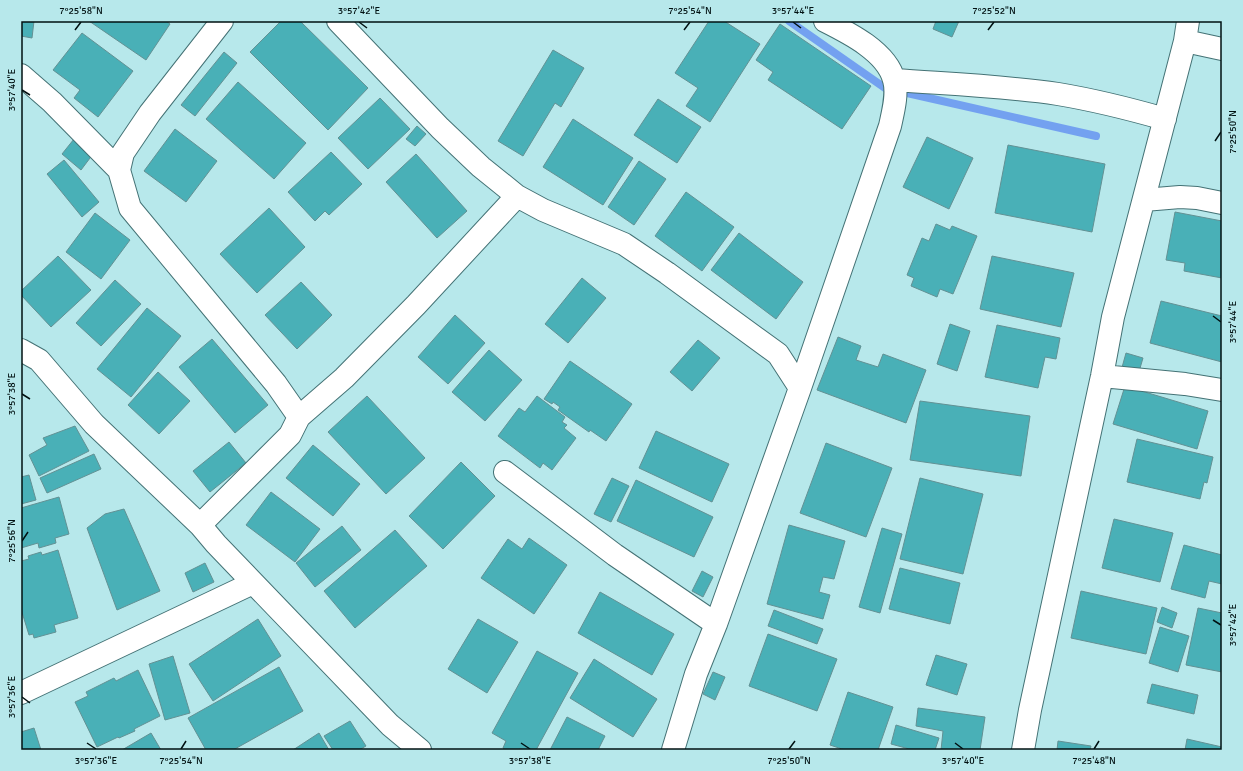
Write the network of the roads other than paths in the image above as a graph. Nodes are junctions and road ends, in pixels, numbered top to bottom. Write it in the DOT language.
graph roads {
  1 [pos="222,21"];
  2 [pos="338,21"];
  3 [pos="825,21"];
  4 [pos="1187,31"];
  5 [pos="1222,49"];
  6 [pos="21,75"];
  7 [pos="895,80"];
  8 [pos="1165,119"];
  9 [pos="119,170"];
  10 [pos="517,196"];
  11 [pos="1144,200"];
  12 [pos="1222,203"];
  13 [pos="21,350"];
  14 [pos="1102,376"];
  15 [pos="800,388"];
  16 [pos="1222,390"];
  17 [pos="299,417"];
  18 [pos="505,472"];
  19 [pos="200,525"];
  20 [pos="253,582"];
  21 [pos="716,624"];
  22 [pos="21,693"];
  23 [pos="420,750"];
  24 [pos="673,750"];
  25 [pos="1023,750"];
  1 -- 9 [label="street"];
  2 -- 10 [label="street"];
  3 -- 7 [label="street"];
  4 -- 5 [label="street"];
  4 -- 8 [label="street"];
  6 -- 9 [label="street"];
  7 -- 8 [label="street"];
  7 -- 15 [label="street"];
  8 -- 11 [label="street"];
  9 -- 17 [label="street"];
  10 -- 15 [label="street"];
  10 -- 17 [label="street"];
  11 -- 12 [label="street"];
  11 -- 14 [label="street"];
  13 -- 19 [label="street"];
  14 -- 16 [label="street"];
  14 -- 25 [label="street"];
  15 -- 21 [label="street"];
  17 -- 19 [label="street"];
  18 -- 21 [label="street"];
  19 -- 20 [label="street"];
  20 -- 22 [label="street"];
  20 -- 23 [label="street"];
  21 -- 24 [label="street"];
}
